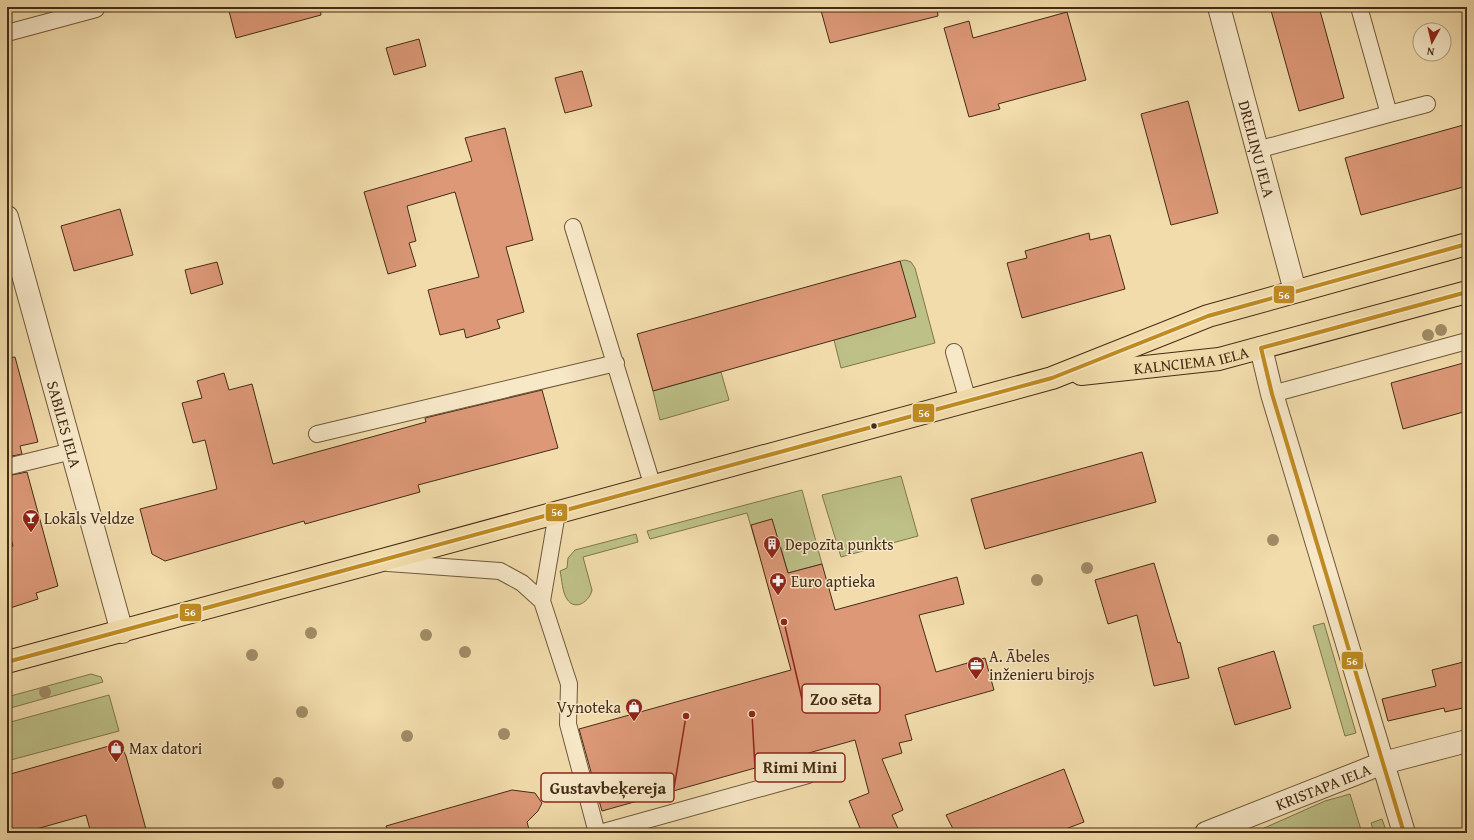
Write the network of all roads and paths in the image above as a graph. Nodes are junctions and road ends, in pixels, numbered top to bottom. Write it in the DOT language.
graph roads {
  1 [pos="1219,7"];
  2 [pos="1359,7"];
  3 [pos="96,9"];
  4 [pos="7,33"];
  5 [pos="1427,104"];
  6 [pos="1389,114"];
  7 [pos="1257,150"];
  8 [pos="7,217"];
  9 [pos="573,227"];
  10 [pos="1467,244"];
  11 [pos="1295,291"];
  12 [pos="1467,292"];
  13 [pos="1467,341"];
  14 [pos="1261,348"];
  15 [pos="954,352"];
  16 [pos="616,363"];
  17 [pos="1052,378"];
  18 [pos="1272,394"];
  19 [pos="968,401"];
  20 [pos="317,434"];
  21 [pos="72,451"];
  22 [pos="7,467"];
  23 [pos="653,487"];
  24 [pos="557,513"];
  25 [pos="379,562"];
  26 [pos="542,601"];
  27 [pos="122,632"];
  28 [pos="7,662"];
  29 [pos="1467,741"];
  30 [pos="1383,764"];
  31 [pos="808,775"];
  32 [pos="1218,831"];
  33 [pos="598,833"];
  34 [pos="1404,833"];
  1 -- 7 [label="street, DREILIŅU IELA"];
  2 -- 6 [label="lane"];
  3 -- 4 [label="lane"];
  5 -- 6 [label="lane"];
  6 -- 7 [label="lane"];
  7 -- 11 [label="street, DREILIŅU IELA"];
  8 -- 21 [label="street, SABILES IELA"];
  9 -- 16 [label="lane"];
  10 -- 11 [label="main road, KALNCIEMA IELA"];
  11 -- 17 [label="main road, KALNCIEMA IELA"];
  12 -- 14 [label="main road, KALNCIEMA IELA"];
  13 -- 18 [label="lane"];
  14 -- 17 [label="main road, KALNCIEMA IELA"];
  14 -- 18 [label="street"];
  15 -- 19 [label="lane"];
  16 -- 20 [label="lane"];
  16 -- 23 [label="lane"];
  17 -- 19 [label="main road, KALNCIEMA IELA"];
  18 -- 30 [label="street"];
  19 -- 23 [label="main road, KALNCIEMA IELA"];
  21 -- 22 [label="lane"];
  21 -- 27 [label="street, SABILES IELA"];
  23 -- 24 [label="main road, KALNCIEMA IELA"];
  24 -- 25 [label="main road, KALNCIEMA IELA"];
  24 -- 26 [label="lane"];
  25 -- 26 [label="lane"];
  25 -- 27 [label="main road, KALNCIEMA IELA"];
  26 -- 33 [label="lane"];
  27 -- 28 [label="main road, KALNCIEMA IELA"];
  29 -- 30 [label="street, KRISTAPA IELA"];
  30 -- 32 [label="street, KRISTAPA IELA"];
  30 -- 34 [label="street"];
  31 -- 33 [label="lane"];
}
